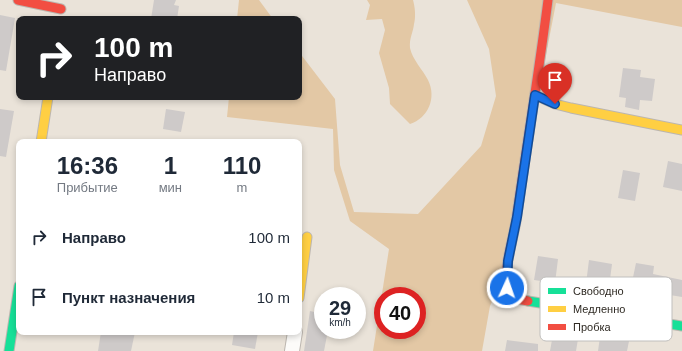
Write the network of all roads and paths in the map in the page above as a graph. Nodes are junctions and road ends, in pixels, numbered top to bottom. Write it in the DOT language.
graph roads {
  1 [pos="18,0"];
  2 [pos="548,0"];
  3 [pos="61,9"];
  4 [pos="535,95"];
  5 [pos="48,100"];
  6 [pos="682,130"];
  7 [pos="41,139"];
  8 [pos="307,237"];
  9 [pos="302,275"];
  10 [pos="540,303"];
  11 [pos="16,306"];
  12 [pos="672,324"];
  13 [pos="682,326"];
  14 [pos="295,335"];
  15 [pos="9,351"];
  16 [pos="292,351"];
  1 -- 3 [label="street"];
  2 -- 4 [label="street"];
  4 -- 6 [label="street"];
  4 -- 10 [label="street"];
  5 -- 7 [label="street"];
  8 -- 9 [label="street"];
  11 -- 15 [label="street"];
  12 -- 13 [label="street"];
  14 -- 16 [label="street"];
}
